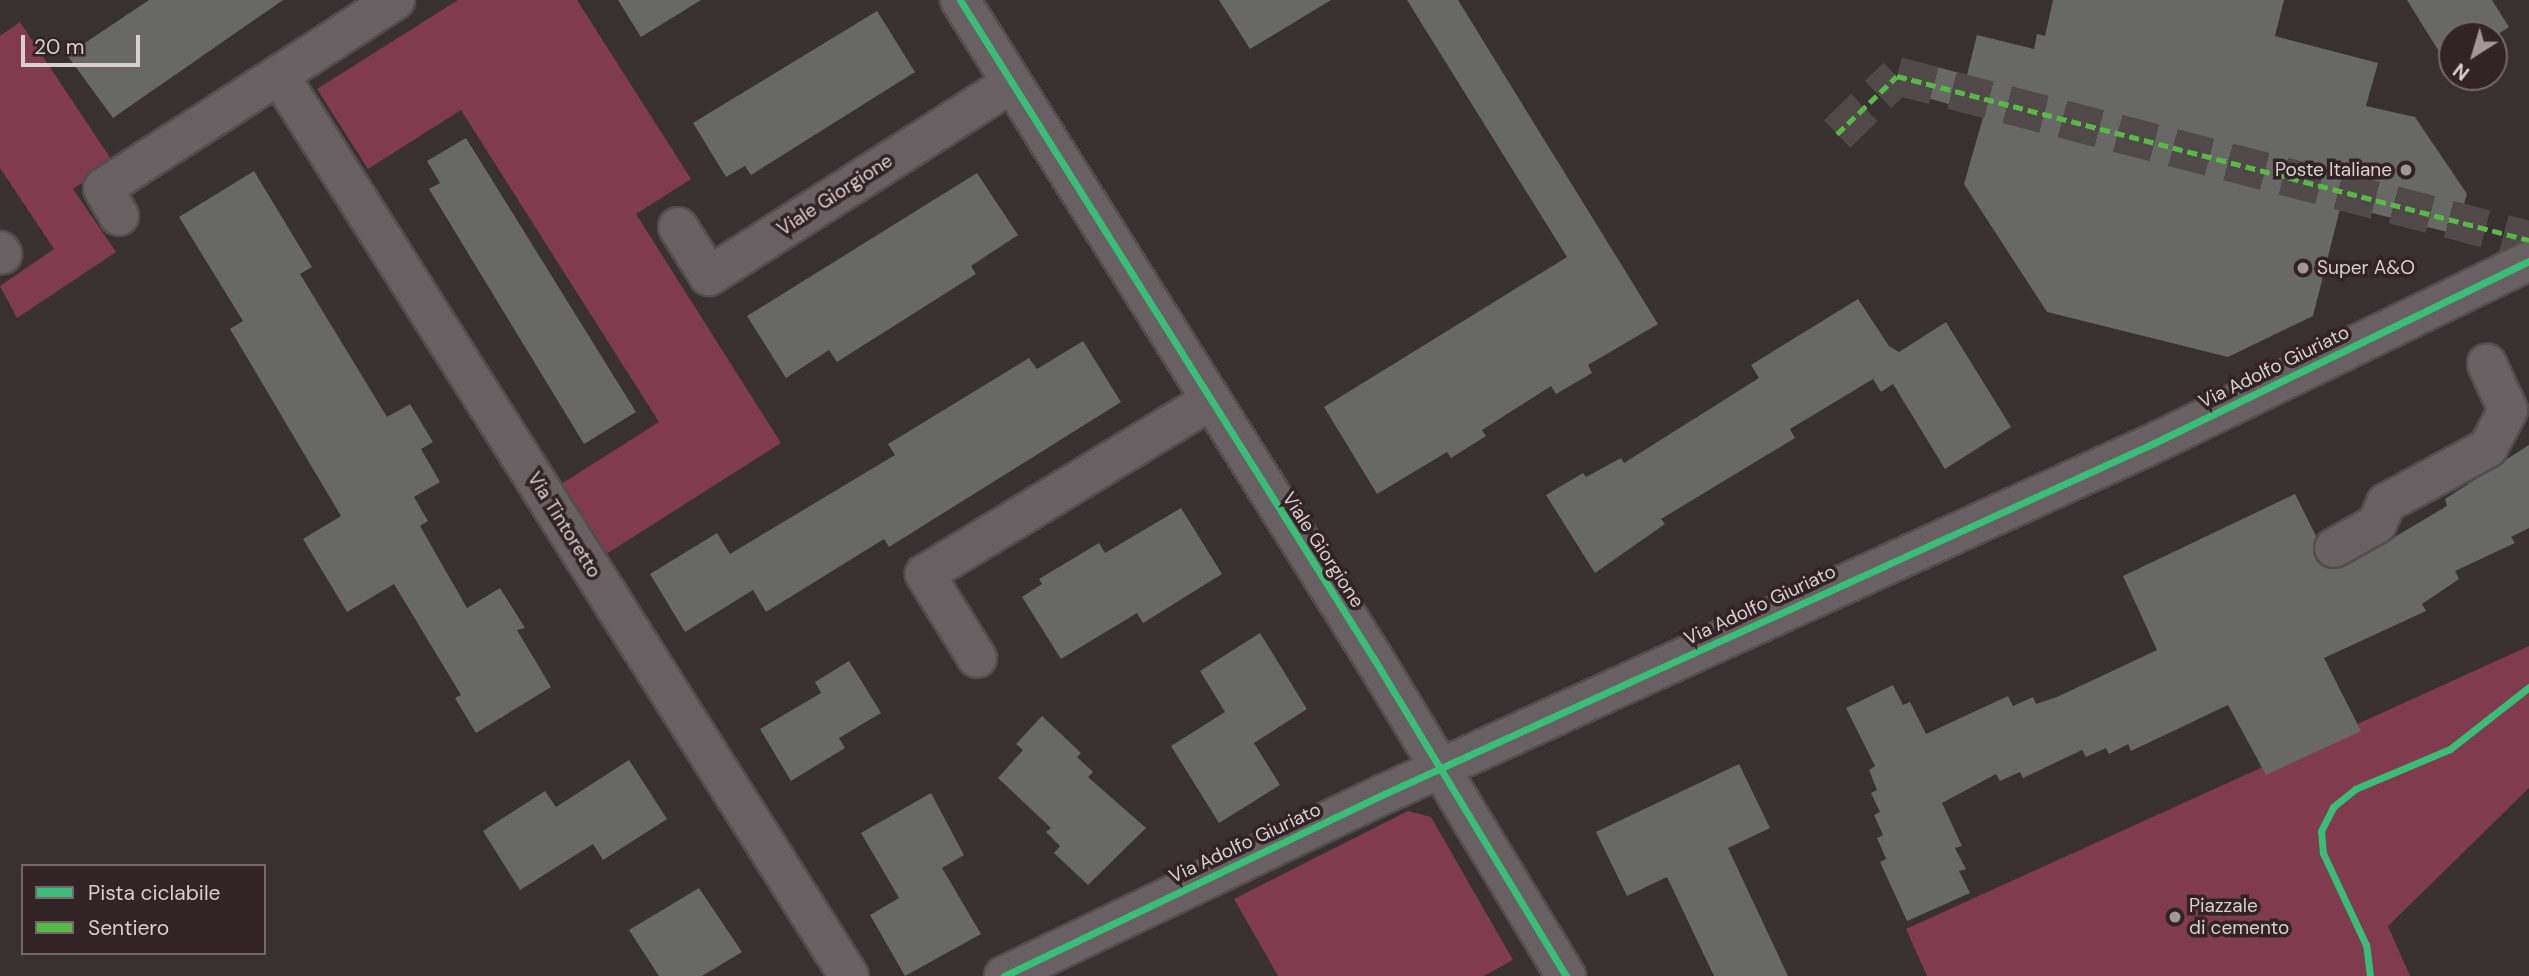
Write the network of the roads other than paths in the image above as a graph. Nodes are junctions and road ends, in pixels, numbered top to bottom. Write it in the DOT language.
graph roads {
  1 [pos="395,0"];
  2 [pos="960,0"];
  3 [pos="279,75"];
  4 [pos="1010,84"];
  5 [pos="119,216"];
  6 [pos="678,228"];
  7 [pos="2529,261"];
  8 [pos="2487,364"];
  9 [pos="1208,402"];
  10 [pos="2334,548"];
  11 [pos="977,658"];
  12 [pos="1438,769"];
  13 [pos="849,976"];
  14 [pos="1004,976"];
  15 [pos="1566,976"];
  1 -- 3 [label="street"];
  2 -- 4 [label="street, Viale Giorgione"];
  3 -- 5 [label="street"];
  3 -- 13 [label="street, Via Tintoretto"];
  4 -- 6 [label="street, Viale Giorgione"];
  4 -- 9 [label="street, Viale Giorgione"];
  7 -- 12 [label="street, Via Adolfo Giuriato"];
  8 -- 10 [label="street"];
  9 -- 11 [label="street"];
  9 -- 12 [label="street, Viale Giorgione"];
  12 -- 14 [label="street, Via Adolfo Giuriato"];
  12 -- 15 [label="street, Viale Giorgione"];
}
